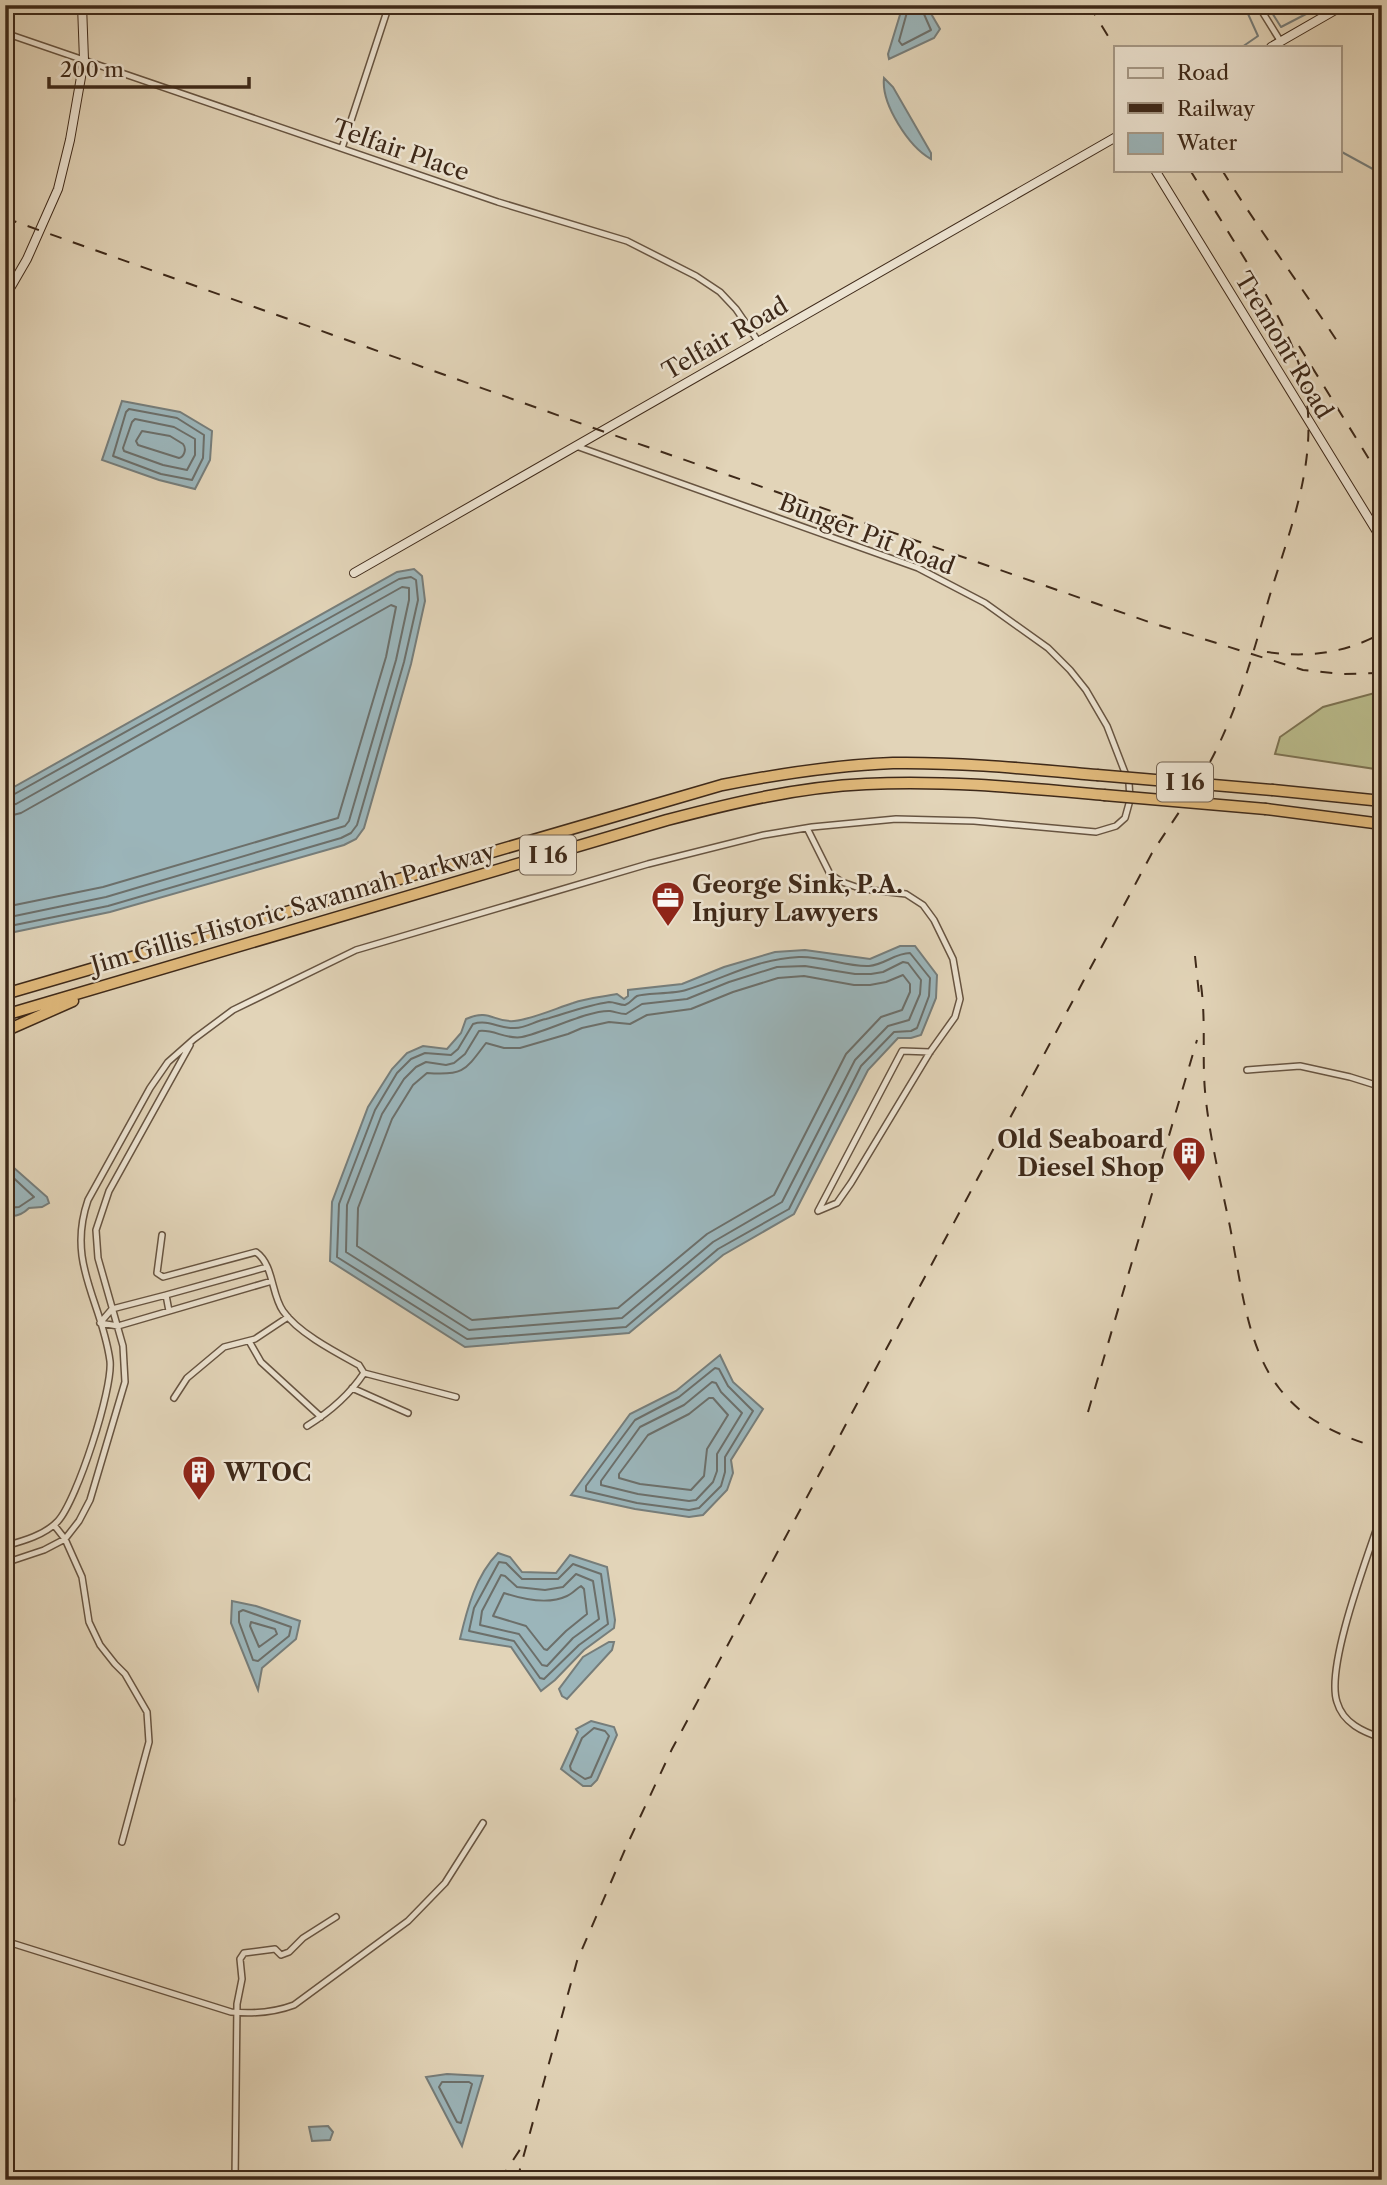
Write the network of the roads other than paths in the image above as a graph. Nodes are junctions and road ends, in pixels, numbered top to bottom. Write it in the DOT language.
graph roads {
  1 [pos="82,5"];
  2 [pos="389,5"];
  3 [pos="1258,5"];
  4 [pos="1344,5"];
  5 [pos="5,33"];
  6 [pos="1280,42"];
  7 [pos="1273,46"];
  8 [pos="84,60"];
  9 [pos="1114,138"];
  10 [pos="342,148"];
  11 [pos="1156,172"];
  12 [pos="5,298"];
  13 [pos="758,341"];
  14 [pos="576,446"];
  15 [pos="1382,540"];
  16 [pos="354,573"];
  17 [pos="1382,801"];
  18 [pos="1382,824"];
  19 [pos="807,828"];
  20 [pos="123,981"];
  21 [pos="5,994"];
  22 [pos="5,1015"];
  23 [pos="5,1031"];
  24 [pos="194,1040"];
  25 [pos="930,1052"];
  26 [pos="1247,1070"];
  27 [pos="1382,1087"];
  28 [pos="162,1235"];
  29 [pos="267,1267"];
  30 [pos="272,1281"];
  31 [pos="166,1295"];
  32 [pos="112,1309"];
  33 [pos="169,1311"];
  34 [pos="288,1317"];
  35 [pos="100,1323"];
  36 [pos="118,1326"];
  37 [pos="249,1341"];
  38 [pos="363,1373"];
  39 [pos="352,1388"];
  40 [pos="456,1397"];
  41 [pos="174,1398"];
  42 [pos="408,1413"];
  43 [pos="321,1417"];
  44 [pos="307,1426"];
  45 [pos="1382,1513"];
  46 [pos="54,1525"];
  47 [pos="65,1539"];
  48 [pos="5,1546"];
  49 [pos="5,1563"];
  50 [pos="1382,1738"];
  51 [pos="5,1782"];
  52 [pos="483,1823"];
  53 [pos="5,1825"];
  54 [pos="122,1842"];
  55 [pos="336,1917"];
  56 [pos="5,1941"];
  57 [pos="237,2013"];
  58 [pos="234,2180"];
  1 -- 8 [label="street"];
  2 -- 10 [label="street"];
  3 -- 6 [label="street"];
  4 -- 6 [label="street"];
  5 -- 8 [label="street, Telfair Place"];
  6 -- 7 [label="street"];
  8 -- 10 [label="street, Telfair Place"];
  8 -- 12 [label="street"];
  9 -- 13 [label="street, Telfair Road"];
  10 -- 13 [label="street, Telfair Place"];
  11 -- 15 [label="street, Tremont Road"];
  13 -- 14 [label="street, Telfair Road"];
  14 -- 16 [label="street, Telfair Road"];
  14 -- 19 [label="street, Bunger Pit Road"];
  17 -- 21 [label="highway, Jim Gillis Historic Savannah Parkway / I 16, bridge"];
  18 -- 20 [label="highway, Jim Gillis Historic Savannah Parkway / I 16, bridge"];
  19 -- 24 [label="street, Bunger Pit Road"];
  19 -- 25 [label="street"];
  20 -- 22 [label="highway, Jim Gillis Historic Savannah Parkway / I 16"];
  20 -- 23 [label="highway"];
  24 -- 32 [label="street"];
  24 -- 35 [label="street, Bunger Pit Road"];
  25 -- 25 [label="street"];
  26 -- 27 [label="street"];
  28 -- 29 [label="street"];
  29 -- 30 [label="street"];
  29 -- 31 [label="street"];
  30 -- 33 [label="street"];
  30 -- 34 [label="street"];
  31 -- 32 [label="street"];
  31 -- 33 [label="street"];
  32 -- 35 [label="street"];
  32 -- 36 [label="street"];
  33 -- 36 [label="street"];
  34 -- 37 [label="street"];
  34 -- 38 [label="street"];
  35 -- 36 [label="street"];
  35 -- 46 [label="street, Bunger Pit Road"];
  36 -- 47 [label="street"];
  37 -- 41 [label="street"];
  37 -- 43 [label="street"];
  38 -- 39 [label="street"];
  38 -- 40 [label="street"];
  39 -- 42 [label="street"];
  39 -- 43 [label="street"];
  43 -- 44 [label="street"];
  45 -- 50 [label="street"];
  46 -- 47 [label="street"];
  46 -- 48 [label="street"];
  47 -- 49 [label="street"];
  47 -- 54 [label="street"];
  51 -- 53 [label="street"];
  52 -- 57 [label="street"];
  55 -- 57 [label="street"];
  56 -- 57 [label="street"];
  57 -- 58 [label="street"];
}
